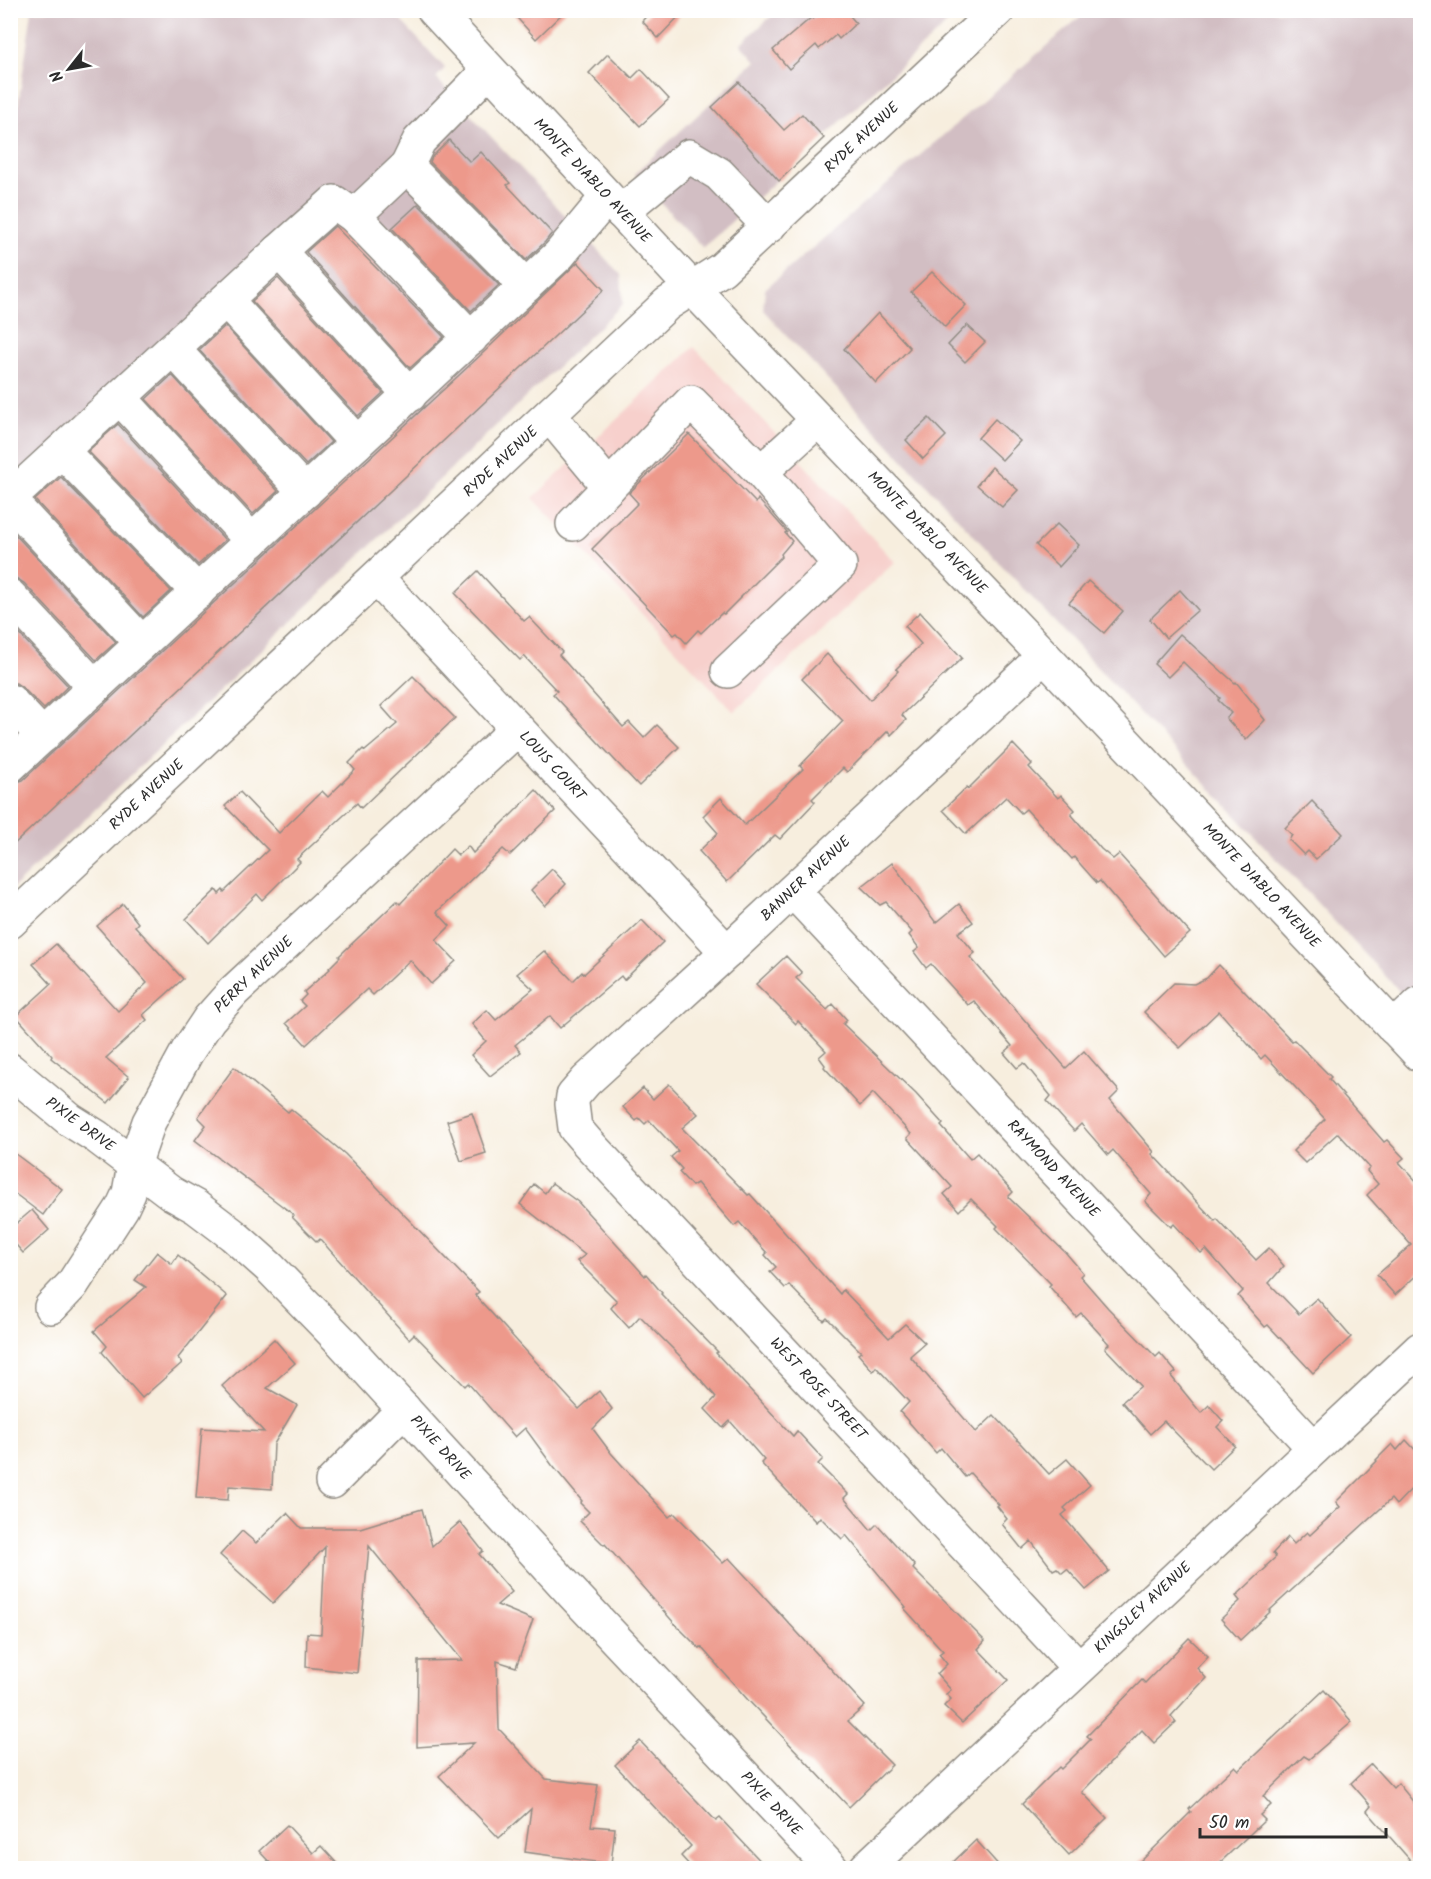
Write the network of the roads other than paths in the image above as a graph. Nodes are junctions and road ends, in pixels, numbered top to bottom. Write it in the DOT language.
graph roads {
  1 [pos="434,10"];
  2 [pos="988,14"];
  3 [pos="489,70"];
  4 [pos="408,166"];
  5 [pos="614,205"];
  6 [pos="354,216"];
  7 [pos="769,226"];
  8 [pos="279,251"];
  9 [pos="526,286"];
  10 [pos="692,288"];
  11 [pos="226,300"];
  12 [pos="471,338"];
  13 [pos="172,349"];
  14 [pos="410,395"];
  15 [pos="120,398"];
  16 [pos="550,416"];
  17 [pos="818,420"];
  18 [pos="357,443"];
  19 [pos="62,451"];
  20 [pos="761,472"];
  21 [pos="609,487"];
  22 [pos="305,492"];
  23 [pos="10,500"];
  24 [pos="573,525"];
  25 [pos="252,541"];
  26 [pos="377,579"];
  27 [pos="198,592"];
  28 [pos="10,596"];
  29 [pos="142,643"];
  30 [pos="1044,656"];
  31 [pos="728,671"];
  32 [pos="95,687"];
  33 [pos="10,701"];
  34 [pos="517,729"];
  35 [pos="43,736"];
  36 [pos="10,766"];
  37 [pos="793,891"];
  38 [pos="10,922"];
  39 [pos="727,952"];
  40 [pos="1420,1003"];
  41 [pos="1394,1028"];
  42 [pos="1420,1055"];
  43 [pos="10,1070"];
  44 [pos="572,1104"];
  45 [pos="134,1165"];
  46 [pos="51,1307"];
  47 [pos="1420,1349"];
  48 [pos="404,1409"];
  49 [pos="1314,1448"];
  50 [pos="332,1482"];
  51 [pos="1079,1668"];
  52 [pos="831,1869"];
  53 [pos="866,1869"];
  1 -- 3 [label="street, MONTE DIABLO AVENUE"];
  2 -- 7 [label="street, RYDE AVENUE"];
  3 -- 4 [label="street"];
  3 -- 5 [label="street, MONTE DIABLO AVENUE"];
  4 -- 6 [label="street"];
  4 -- 9 [label="street"];
  5 -- 7 [label="street"];
  5 -- 9 [label="street"];
  5 -- 10 [label="street, MONTE DIABLO AVENUE"];
  6 -- 8 [label="street"];
  6 -- 12 [label="street"];
  7 -- 10 [label="street, RYDE AVENUE"];
  8 -- 11 [label="street"];
  8 -- 14 [label="street"];
  9 -- 12 [label="street"];
  10 -- 16 [label="street, RYDE AVENUE"];
  10 -- 17 [label="street, MONTE DIABLO AVENUE"];
  11 -- 13 [label="street"];
  11 -- 18 [label="street"];
  12 -- 14 [label="street"];
  13 -- 15 [label="street"];
  13 -- 22 [label="street"];
  14 -- 18 [label="street"];
  15 -- 19 [label="street"];
  15 -- 25 [label="street"];
  16 -- 21 [label="street"];
  16 -- 26 [label="street, RYDE AVENUE"];
  17 -- 20 [label="street"];
  17 -- 30 [label="street, MONTE DIABLO AVENUE"];
  18 -- 22 [label="street"];
  19 -- 23 [label="street"];
  19 -- 27 [label="street"];
  20 -- 21 [label="street"];
  20 -- 31 [label="street"];
  21 -- 24 [label="street"];
  22 -- 25 [label="street"];
  23 -- 29 [label="street"];
  25 -- 27 [label="street"];
  26 -- 34 [label="street, LOUIS COURT"];
  26 -- 38 [label="street, RYDE AVENUE"];
  27 -- 29 [label="street"];
  28 -- 32 [label="street"];
  29 -- 32 [label="street"];
  30 -- 37 [label="street, BANNER AVENUE"];
  30 -- 41 [label="street, MONTE DIABLO AVENUE"];
  32 -- 35 [label="street"];
  33 -- 35 [label="street"];
  34 -- 39 [label="street, LOUIS COURT"];
  34 -- 45 [label="street, PERRY AVENUE"];
  35 -- 36 [label="street"];
  37 -- 39 [label="street, BANNER AVENUE"];
  37 -- 49 [label="street, RAYMOND AVENUE"];
  39 -- 44 [label="street, BANNER AVENUE"];
  40 -- 41 [label="street"];
  41 -- 42 [label="street, MONTE DIABLO AVENUE"];
  43 -- 45 [label="street, PIXIE DRIVE"];
  44 -- 51 [label="street, WEST ROSE STREET"];
  45 -- 46 [label="street, PERRY AVENUE"];
  45 -- 48 [label="street, PIXIE DRIVE"];
  47 -- 49 [label="street, KINGSLEY AVENUE"];
  48 -- 50 [label="street"];
  48 -- 52 [label="street, PIXIE DRIVE"];
  49 -- 51 [label="street, KINGSLEY AVENUE"];
  51 -- 53 [label="street, KINGSLEY AVENUE"];
}
